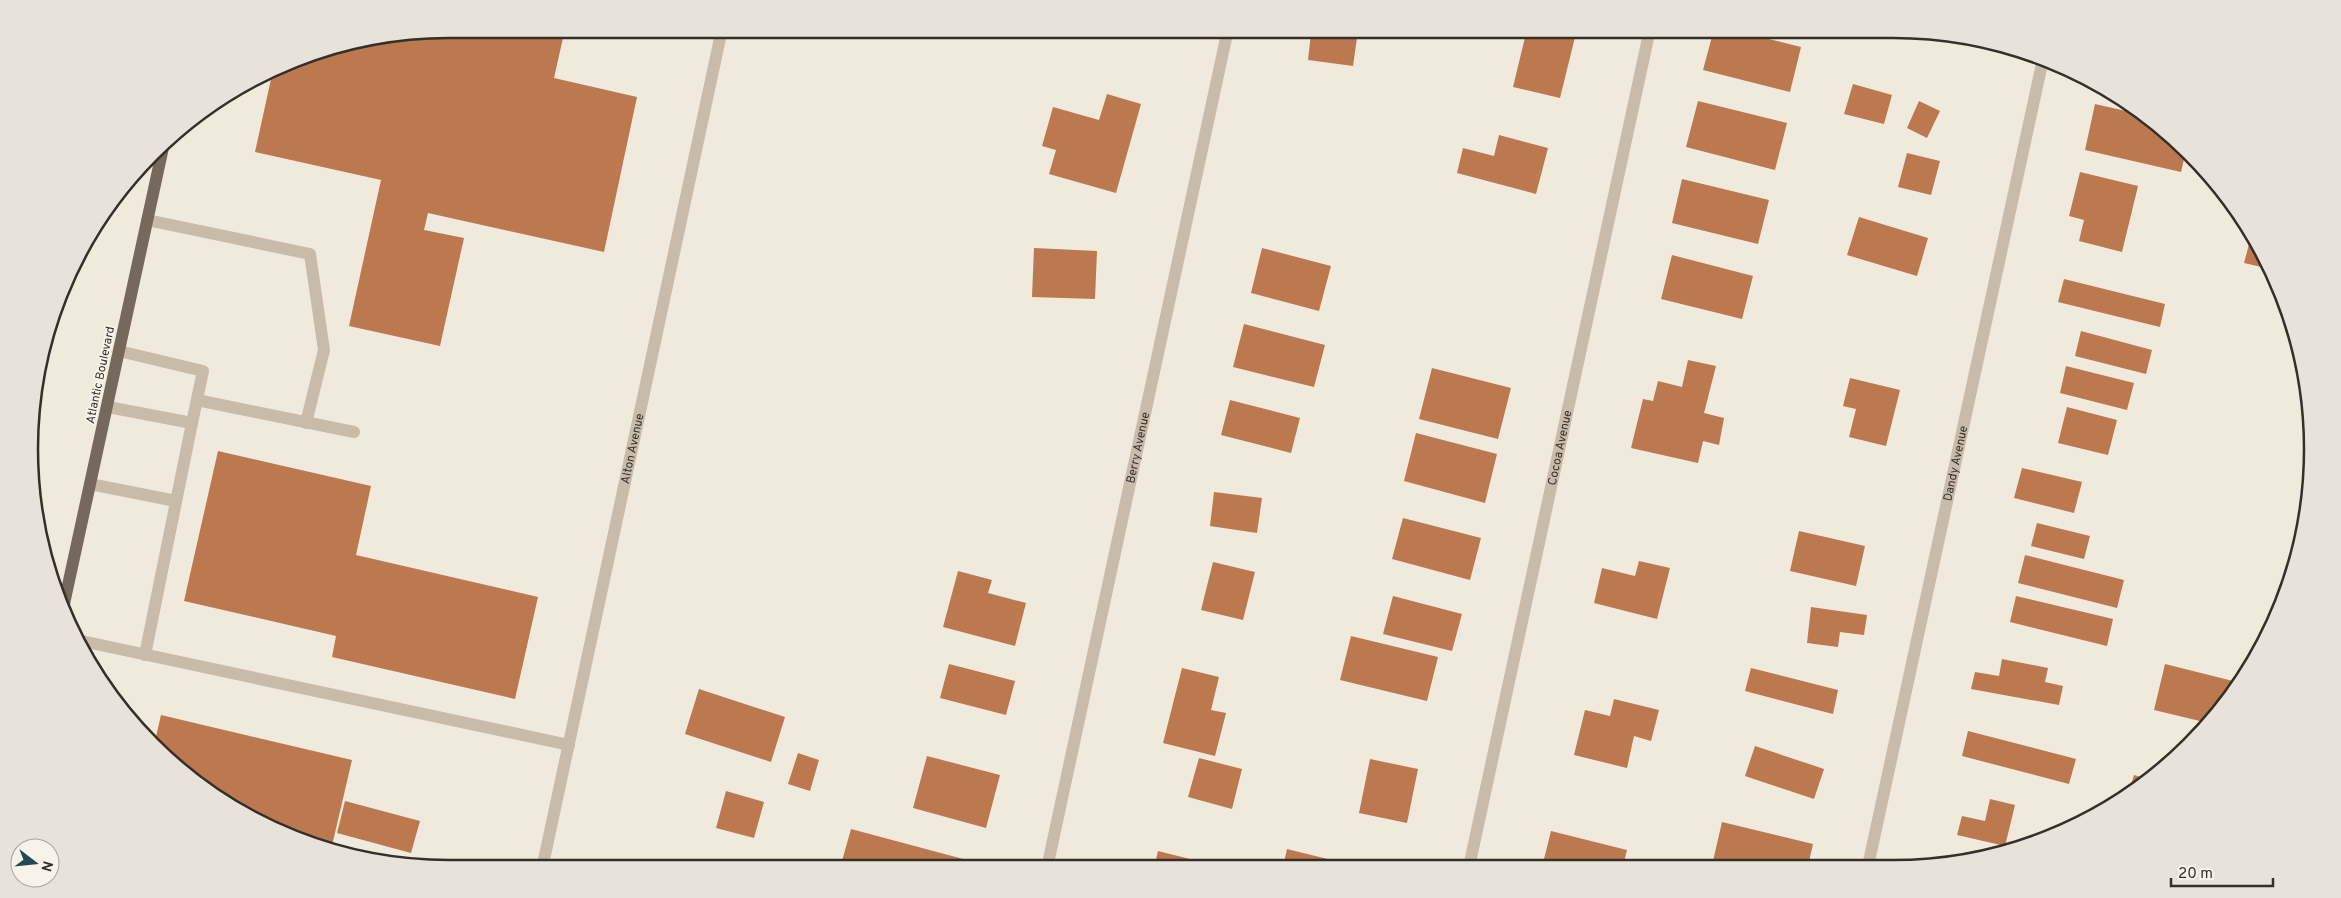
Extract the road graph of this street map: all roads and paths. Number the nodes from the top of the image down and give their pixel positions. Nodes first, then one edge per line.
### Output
1 (720, 38) edge
2 (1226, 38) edge
3 (1648, 38) edge
4 (2041, 66) edge
5 (161, 155) edge
6 (147, 220) junction
7 (119, 351) junction
8 (197, 400) junction
9 (108, 407) junction
10 (192, 423) junction
11 (306, 423) junction
12 (354, 432) dead end
13 (90, 484) junction
14 (176, 501) junction
15 (65, 597) edge
16 (86, 642) edge
17 (145, 655) junction
18 (569, 745) junction
19 (544, 860) edge
20 (1050, 860) edge
21 (1471, 860) edge
22 (1869, 860) edge

1 - 18 street, Alton Avenue
2 - 20 street, Berry Avenue
3 - 21 street, Cocoa Avenue
4 - 22 street, Dandy Avenue
5 - 6 main road, Atlantic Boulevard
6 - 7 main road, Atlantic Boulevard
6 - 11 street
7 - 8 street
7 - 9 main road, Atlantic Boulevard
8 - 10 street
8 - 11 street
9 - 10 street
9 - 13 main road, Atlantic Boulevard
10 - 14 street
11 - 12 street
13 - 14 street
13 - 15 main road, Atlantic Boulevard
14 - 17 street
16 - 17 street
17 - 18 street
18 - 19 street, Alton Avenue

